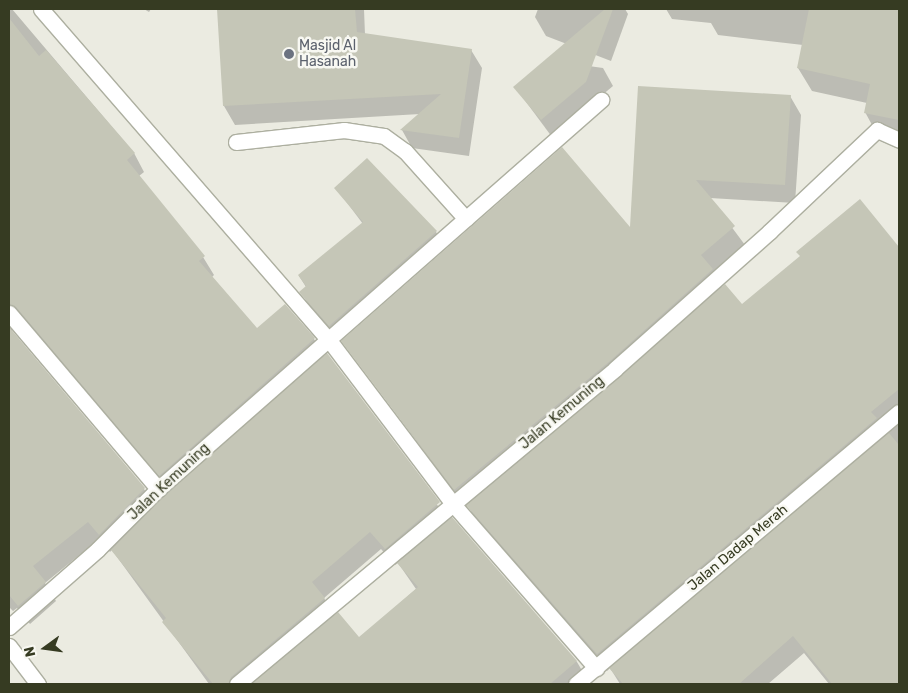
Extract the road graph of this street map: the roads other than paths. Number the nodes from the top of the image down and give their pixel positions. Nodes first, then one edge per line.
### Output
1 (41, 9) edge
2 (600, 100) dead end
3 (899, 140) edge
4 (236, 142) dead end
5 (466, 219) junction
6 (9, 313) edge
7 (329, 340) junction
8 (899, 412) edge
9 (158, 489) junction
10 (453, 504) junction
11 (9, 627) edge
12 (9, 646) edge
13 (596, 668) junction
14 (38, 684) edge
15 (237, 684) edge
16 (576, 684) edge

1 - 7 street
2 - 5 street, Jalan Kemuning
3 - 10 street, Jalan Kemuning
4 - 5 street
5 - 7 street, Jalan Kemuning
6 - 9 street
7 - 9 street, Jalan Kemuning
7 - 10 street
8 - 13 street, Jalan Dadap Merah
9 - 11 street, Jalan Kemuning
10 - 13 street
10 - 15 street, Jalan Kemuning
12 - 14 street
13 - 16 street, Jalan Dadap Merah

